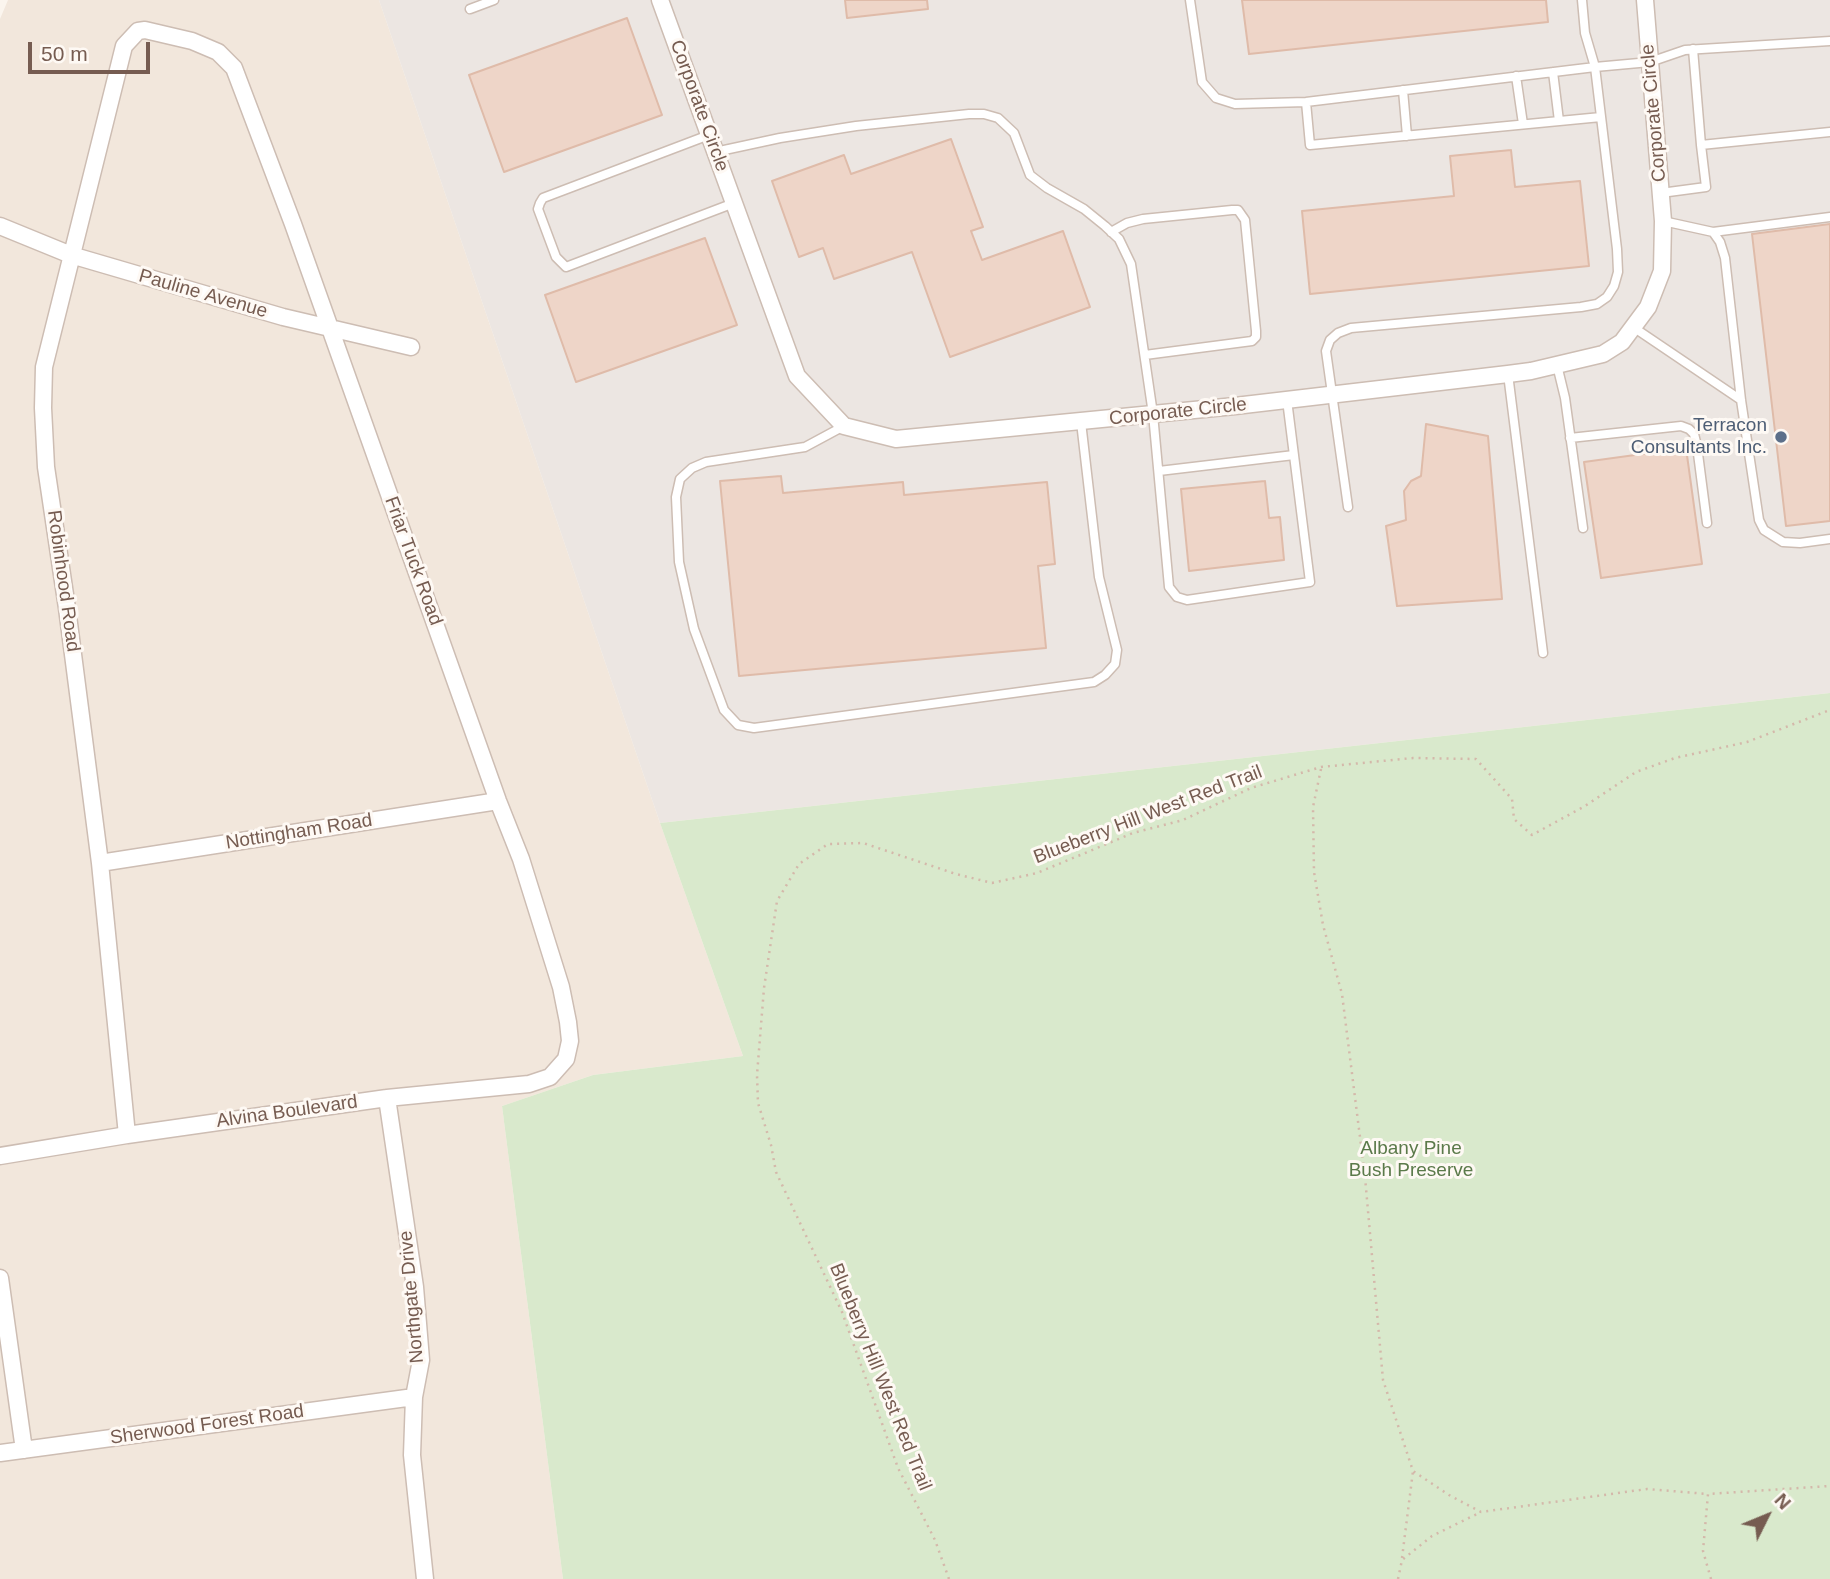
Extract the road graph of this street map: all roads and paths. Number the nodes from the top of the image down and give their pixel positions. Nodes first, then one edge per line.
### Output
1 (494, 0) edge
2 (660, 0) edge
3 (1190, 0) edge
4 (1582, 0) edge
5 (1644, 0) edge
6 (470, 9) dead end
7 (1830, 41) edge
8 (1693, 49) junction
9 (1650, 62) junction
10 (1595, 67) junction
11 (234, 68) joint
12 (1553, 72) junction
13 (1516, 76) junction
14 (1403, 90) junction
15 (1306, 102) junction
16 (1601, 117) junction
17 (1559, 121) junction
18 (1523, 124) junction
19 (1830, 132) edge
20 (709, 135) junction
21 (1407, 136) junction
22 (1701, 145) junction
23 (715, 152) junction
24 (1661, 193) junction
25 (734, 203) junction
26 (1830, 216) edge
27 (1663, 221) junction
28 (0, 226) edge
29 (1111, 232) junction
30 (1713, 232) junction
31 (71, 255) junction
32 (329, 327) junction
33 (1633, 327) junction
34 (411, 347) dead end
35 (1144, 355) junction
36 (1557, 365) junction
37 (1508, 374) junction
38 (1332, 395) junction
39 (1287, 400) junction
40 (1741, 400) junction
41 (1153, 414) junction
42 (1082, 422) junction
43 (844, 426) junction
44 (1570, 438) junction
45 (1294, 455) junction
46 (1159, 471) junction
47 (1348, 507) dead end
48 (1707, 523) dead end
49 (1583, 528) dead end
50 (1830, 539) edge
51 (1544, 653) dead end
52 (1830, 710) edge
53 (1321, 767) junction
54 (498, 801) junction
55 (100, 863) junction
56 (566, 1059) joint
57 (387, 1098) junction
58 (127, 1135) junction
59 (0, 1156) edge
60 (0, 1278) edge
61 (414, 1397) junction
62 (24, 1450) junction
63 (0, 1453) edge
64 (1413, 1471) junction
65 (1830, 1486) edge
66 (1708, 1494) junction
67 (1481, 1512) junction
68 (1402, 1560) junction
69 (425, 1579) edge
70 (948, 1579) edge
71 (1398, 1579) edge
72 (1712, 1579) edge

1 - 6 lane
2 - 20 street, Corporate Circle
3 - 15 lane
4 - 10 lane
5 - 9 street, Corporate Circle
7 - 8 lane
8 - 9 lane
8 - 22 lane
9 - 10 lane
9 - 24 street, Corporate Circle
10 - 12 lane
10 - 16 lane
11 - 31 street, Robinhood Road
11 - 32 street, Friar Tuck Road
12 - 13 lane
12 - 17 lane
13 - 14 lane
13 - 18 lane
14 - 15 lane
14 - 21 lane
15 - 21 lane
16 - 17 lane
16 - 38 lane
17 - 18 lane
18 - 21 lane
19 - 22 lane
20 - 23 street, Corporate Circle
20 - 25 lane
22 - 24 lane
23 - 25 street, Corporate Circle
23 - 29 lane
24 - 27 street, Corporate Circle
25 - 43 street, Corporate Circle
26 - 30 lane
27 - 30 lane
27 - 33 street, Corporate Circle
28 - 31 street, Pauline Avenue
29 - 35 lane
29 - 35 lane
30 - 40 lane
31 - 32 street, Pauline Avenue
31 - 55 street, Robinhood Road
32 - 34 street, Pauline Avenue
32 - 54 street, Friar Tuck Road
33 - 36 street, Corporate Circle
33 - 40 lane
35 - 41 lane
36 - 37 street, Corporate Circle
36 - 44 lane
37 - 38 street, Corporate Circle
37 - 51 lane
38 - 39 street, Corporate Circle
38 - 47 lane
39 - 41 street, Corporate Circle
39 - 45 lane
40 - 50 lane
41 - 42 street, Corporate Circle
41 - 46 lane
42 - 43 street, Corporate Circle
42 - 43 lane
44 - 48 lane
44 - 49 lane
45 - 46 lane
45 - 46 lane
52 - 53 path, Blueberry Hill West Red Trail
53 - 64 path
53 - 70 path, Blueberry Hill West Red Trail
54 - 55 street, Nottingham Road
54 - 56 street, Friar Tuck Road
55 - 58 street, Robinhood Road
56 - 57 street, Alvina Boulevard
57 - 58 street, Alvina Boulevard
57 - 61 street, Northgate Drive
58 - 59 street, Alvina Boulevard
60 - 62 street
61 - 62 street, Sherwood Forest Road
61 - 69 street, Northgate Drive
62 - 63 street, Sherwood Forest Road
64 - 67 path
64 - 68 path
65 - 66 path
66 - 67 path
66 - 72 path
67 - 68 path
68 - 71 path

